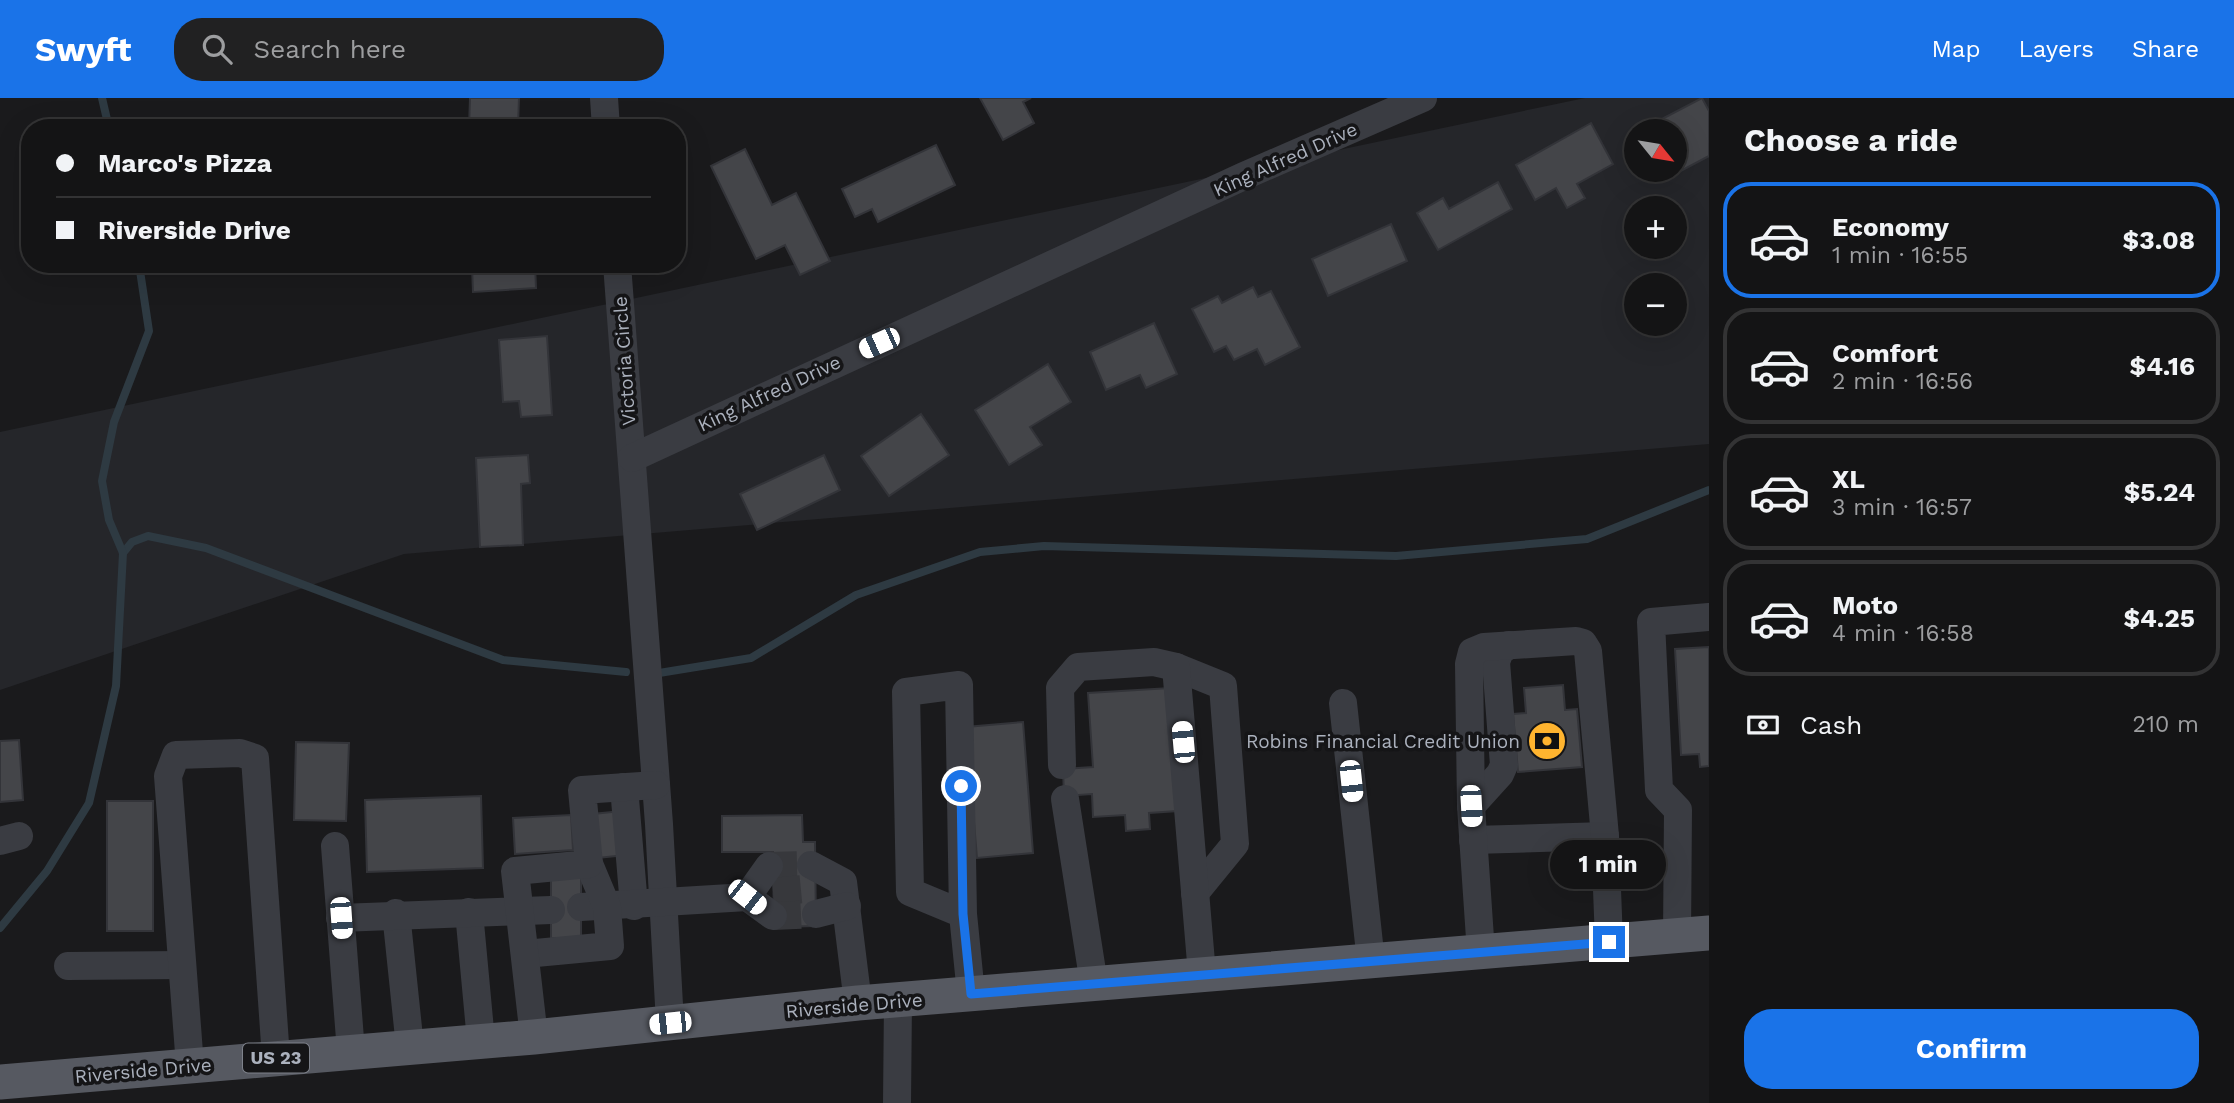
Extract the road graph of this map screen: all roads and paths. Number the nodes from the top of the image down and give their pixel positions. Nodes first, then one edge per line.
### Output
1 (604, 98) edge
2 (1423, 98) edge
3 (605, 119) edge
4 (618, 273) edge
5 (632, 457) junction
6 (1709, 617) edge
7 (1176, 667) junction
8 (1343, 703) dead end
9 (1062, 765) dead end
10 (656, 785) junction
11 (624, 787) junction
12 (1065, 799) dead end
13 (1605, 836) junction
14 (1473, 840) junction
15 (335, 846) dead end
16 (589, 863) junction
17 (1195, 892) junction
18 (765, 893) tunnel mouth
19 (845, 894) junction
20 (664, 904) junction
21 (608, 907) junction
22 (520, 910) junction
23 (551, 910) dead end
24 (469, 912) junction
25 (396, 913) junction
26 (963, 914) junction
27 (341, 918) junction
28 (1693, 935) edge
29 (1609, 942) junction
30 (1481, 953) junction
31 (525, 954) junction
32 (1371, 962) junction
33 (182, 965) junction
34 (68, 966) dead end
35 (1202, 974) junction
36 (1094, 984) junction
37 (971, 994) junction
38 (898, 1000) junction
39 (858, 1003) junction
40 (670, 1023) junction
41 (534, 1037) junction
42 (481, 1041) junction
43 (411, 1047) junction
44 (351, 1052) junction
45 (276, 1058) junction
46 (190, 1066) junction
47 (0, 1082) edge
48 (897, 1101) edge

1 - 3 street
2 - 5 street, King Alfred Drive
4 - 5 street, Victoria Circle
5 - 10 street
6 - 28 street
7 - 9 street
7 - 17 street
7 - 17 street
8 - 32 street
10 - 11 street
10 - 20 street
11 - 16 street
11 - 21 street
12 - 36 street
13 - 14 street
13 - 14 street
13 - 29 street
14 - 30 street
15 - 27 street
16 - 21 street
16 - 22 street
17 - 35 street
18 - 20 street
19 - 19 street
19 - 39 street
20 - 21 street
20 - 40 street
21 - 31 street
22 - 23 street
22 - 24 street
22 - 31 street
24 - 25 street
24 - 42 street
25 - 27 street
25 - 43 street
26 - 26 street
26 - 37 street
27 - 44 street
28 - 29 main road, Riverside Drive / US 23
29 - 30 main road, Riverside Drive / US 23
30 - 32 main road, Riverside Drive / US 23
31 - 41 street
32 - 35 main road, Riverside Drive / US 23
33 - 34 street
33 - 45 street
33 - 46 street
35 - 36 main road, Riverside Drive / US 23
36 - 37 main road, Riverside Drive / US 23
37 - 38 main road, Riverside Drive / US 23
38 - 39 main road, Riverside Drive / US 23
38 - 48 street
39 - 40 main road, Riverside Drive / US 23
40 - 41 main road, Riverside Drive / US 23
41 - 42 main road, Riverside Drive / US 23
42 - 43 main road, Riverside Drive / US 23
43 - 44 main road, Riverside Drive / US 23
44 - 45 main road, Riverside Drive / US 23
45 - 46 main road, Riverside Drive / US 23
46 - 47 main road, Riverside Drive / US 23

